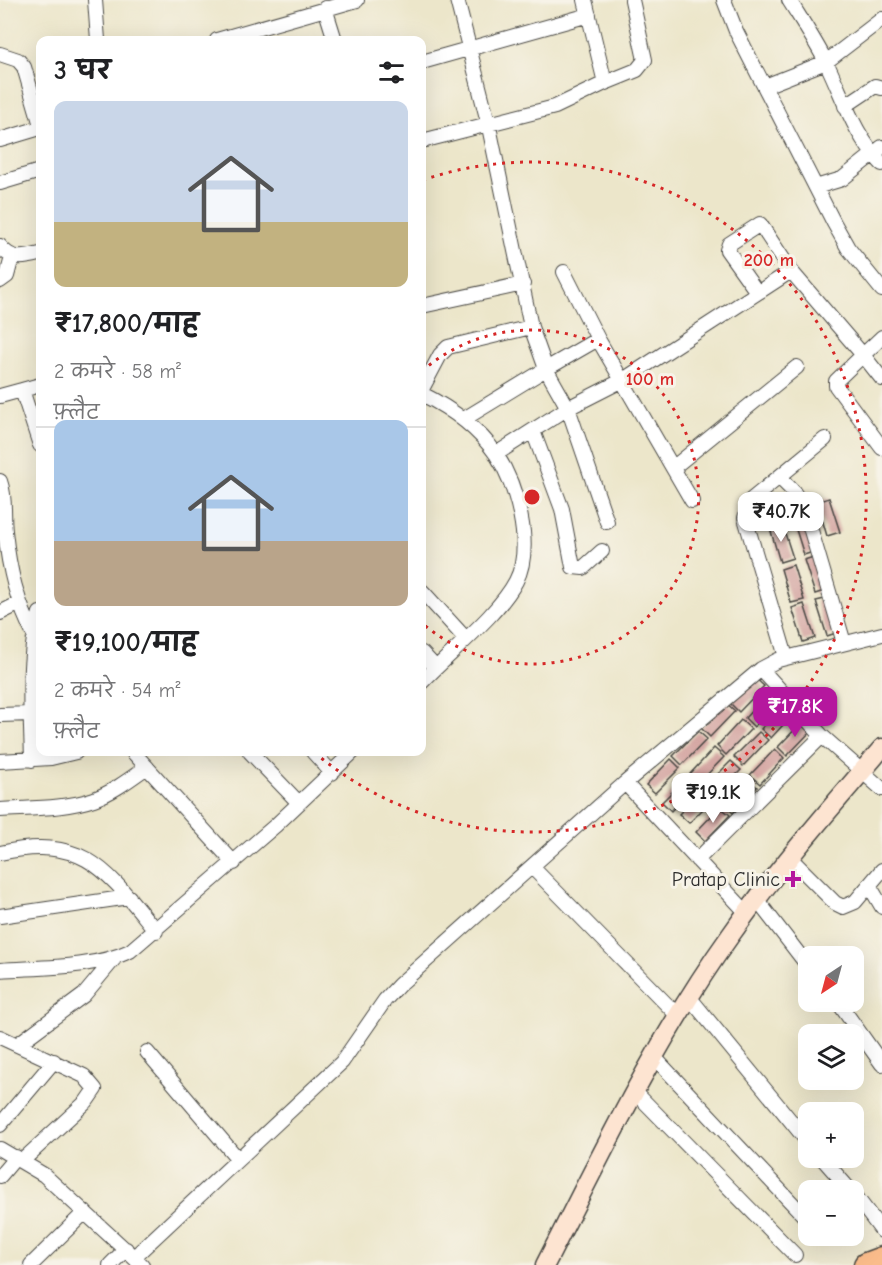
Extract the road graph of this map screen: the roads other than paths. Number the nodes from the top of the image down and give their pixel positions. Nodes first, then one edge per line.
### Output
1 (95, 0) edge
2 (357, 0) edge
3 (457, 0) edge
4 (585, 0) edge
5 (632, 0) edge
6 (724, 0) edge
7 (789, 0) edge
8 (325, 8) junction
9 (589, 15) junction
10 (882, 20) edge
11 (98, 36) edge
12 (230, 36) edge
13 (334, 36) edge
14 (468, 49) junction
15 (0, 54) edge
16 (426, 61) edge
17 (826, 62) junction
18 (605, 84) junction
19 (765, 86) junction
20 (882, 88) edge
21 (36, 91) edge
22 (845, 105) junction
23 (488, 122) junction
24 (36, 129) edge
25 (0, 140) edge
26 (426, 140) edge
27 (879, 155) edge
28 (36, 172) edge
29 (0, 183) edge
30 (816, 187) junction
31 (0, 246) edge
32 (36, 255) edge
33 (12, 257) junction
34 (791, 271) junction
35 (564, 272) dead end
36 (0, 281) edge
37 (522, 284) junction
38 (882, 290) edge
39 (757, 292) junction
40 (426, 305) edge
41 (531, 327) junction
42 (882, 337) edge
43 (598, 339) junction
44 (863, 356) junction
45 (797, 367) dead end
46 (546, 369) junction
47 (882, 379) edge
48 (622, 380) junction
49 (426, 382) edge
50 (36, 387) edge
51 (22, 390) junction
52 (0, 396) edge
53 (426, 396) edge
54 (568, 408) junction
55 (464, 419) junction
56 (533, 431) junction
57 (36, 433) edge
58 (825, 439) dead end
59 (882, 447) edge
60 (496, 454) junction
61 (674, 467) junction
62 (779, 477) junction
63 (0, 481) edge
64 (692, 501) dead end
65 (607, 522) dead end
66 (602, 551) dead end
67 (426, 595) edge
68 (18, 604) junction
69 (0, 613) edge
70 (36, 632) edge
71 (882, 634) edge
72 (35, 637) junction
73 (465, 638) junction
74 (844, 643) junction
75 (426, 657) edge
76 (786, 657) junction
77 (436, 668) junction
78 (761, 669) junction
79 (426, 678) edge
80 (31, 714) junction
81 (0, 715) edge
82 (822, 736) junction
83 (882, 748) edge
84 (54, 756) edge
85 (137, 756) edge
86 (254, 756) edge
87 (317, 756) edge
88 (349, 756) edge
89 (32, 760) junction
90 (0, 761) edge
91 (147, 767) junction
92 (862, 771) junction
93 (332, 773) junction
94 (625, 783) junction
95 (882, 789) edge
96 (299, 803) junction
97 (0, 810) edge
98 (0, 853) edge
99 (790, 858) junction
100 (696, 860) junction
101 (234, 863) junction
102 (532, 867) junction
103 (882, 870) edge
104 (869, 885) junction
105 (129, 897) junction
106 (752, 906) junction
107 (882, 907) edge
108 (0, 916) edge
109 (156, 931) junction
110 (798, 955) edge
111 (114, 959) junction
112 (0, 970) edge
113 (690, 998) junction
114 (845, 1012) edge
115 (678, 1016) junction
116 (0, 1037) edge
117 (18, 1044) junction
118 (147, 1052) dead end
119 (655, 1058) junction
120 (54, 1061) junction
121 (882, 1064) edge
122 (636, 1093) junction
123 (0, 1125) edge
124 (798, 1130) edge
125 (0, 1149) edge
126 (19, 1159) junction
127 (238, 1160) junction
128 (831, 1168) edge
129 (0, 1176) edge
130 (841, 1180) edge
131 (864, 1208) edge
132 (798, 1209) edge
133 (85, 1212) junction
134 (882, 1231) edge
135 (795, 1255) dead end
136 (134, 1257) edge
137 (882, 1259) edge
138 (31, 1265) edge
139 (110, 1265) edge
140 (545, 1265) edge
141 (866, 1265) edge

1 - 11 street
2 - 8 street
3 - 14 street
4 - 9 street
5 - 18 street
6 - 19 street
7 - 17 street
8 - 12 street
8 - 13 street
9 - 14 street
9 - 18 street
10 - 17 street
14 - 16 street
14 - 23 street
15 - 21 street
17 - 19 street
17 - 22 street
18 - 23 street
19 - 30 street
20 - 22 street
22 - 27 street
23 - 26 street
23 - 37 street
24 - 25 street
27 - 30 street
28 - 29 street
30 - 38 street
31 - 33 street
32 - 33 street
33 - 36 street
34 - 39 street
34 - 39 street
34 - 44 street
35 - 43 street
37 - 40 street
37 - 41 street
39 - 48 street
41 - 46 street
41 - 49 street
42 - 44 street
43 - 46 street
43 - 48 street
44 - 47 street
44 - 59 street
45 - 61 street
46 - 54 street
46 - 55 street
48 - 54 street
48 - 61 street
50 - 51 street
51 - 52 street
51 - 57 street
53 - 55 street
54 - 56 street
54 - 65 street
55 - 60 street
56 - 60 street
56 - 66 street
58 - 62 street
60 - 73 street
61 - 64 street
62 - 74 street
62 - 76 street
63 - 68 street
67 - 73 street
68 - 69 street
68 - 72 street
70 - 72 street
71 - 74 street
72 - 80 street
73 - 77 street
74 - 76 street
75 - 77 street
76 - 78 street
77 - 79 street
78 - 82 street
78 - 94 street
80 - 81 street
80 - 89 street
82 - 92 street
82 - 100 street
83 - 92 street
84 - 89 street
85 - 91 street
86 - 96 street
87 - 93 street
88 - 93 street
89 - 90 street
91 - 97 street
91 - 101 street
92 - 95 street
92 - 99 street
93 - 96 street
94 - 100 street
94 - 102 street
96 - 101 street
98 - 105 street
99 - 104 street
99 - 106 street
100 - 106 street
101 - 109 street
102 - 115 street
102 - 127 street
103 - 104 street
104 - 107 street
105 - 108 street
105 - 109 street
106 - 110 street
106 - 113 street
109 - 111 street
111 - 112 street
111 - 117 street
113 - 115 street
113 - 124 street
114 - 121 street
115 - 119 street
116 - 117 street
117 - 120 street
118 - 127 street
119 - 122 street
119 - 132 street
120 - 123 street
120 - 126 street
122 - 135 street
122 - 140 street
125 - 126 street
126 - 129 street
126 - 133 street
127 - 136 street
128 - 130 street
131 - 134 street
133 - 136 street
133 - 138 street
136 - 139 street
137 - 141 highway

